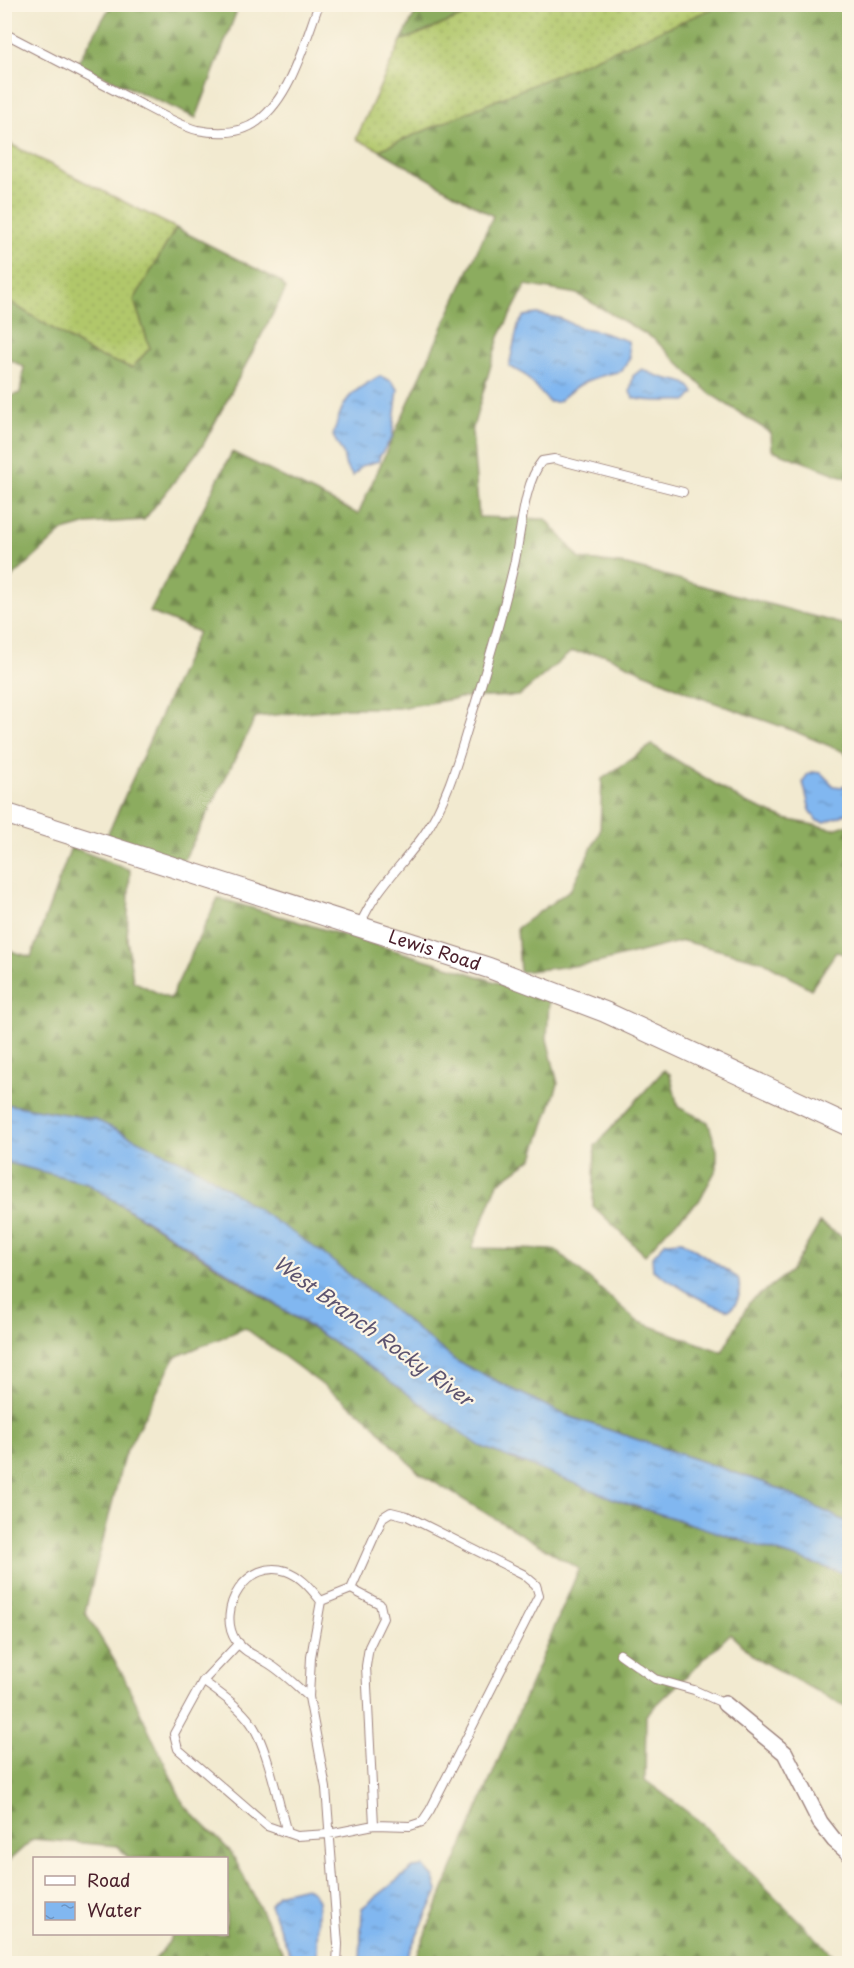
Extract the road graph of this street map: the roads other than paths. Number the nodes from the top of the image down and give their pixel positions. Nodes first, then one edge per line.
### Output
1 (319, 4) edge
2 (4, 33) edge
3 (683, 492) dead end
4 (4, 813) edge
5 (360, 927) junction
6 (849, 1126) edge
7 (351, 1589) junction
8 (321, 1600) junction
9 (238, 1643) junction
10 (620, 1653) dead end
11 (203, 1680) junction
12 (309, 1696) junction
13 (725, 1704) joint
14 (374, 1825) junction
15 (287, 1833) junction
16 (329, 1834) junction
17 (849, 1854) edge
18 (337, 1964) edge

1 - 2 lane
3 - 5 lane
4 - 5 street, Lewis Road
5 - 6 street, Lewis Road
7 - 8 lane
7 - 14 lane
7 - 14 lane
8 - 9 lane
8 - 12 lane
9 - 11 lane
9 - 12 lane
10 - 13 lane
11 - 15 lane
11 - 15 lane
12 - 16 lane
13 - 17 street
14 - 16 lane
15 - 16 lane
16 - 18 lane

